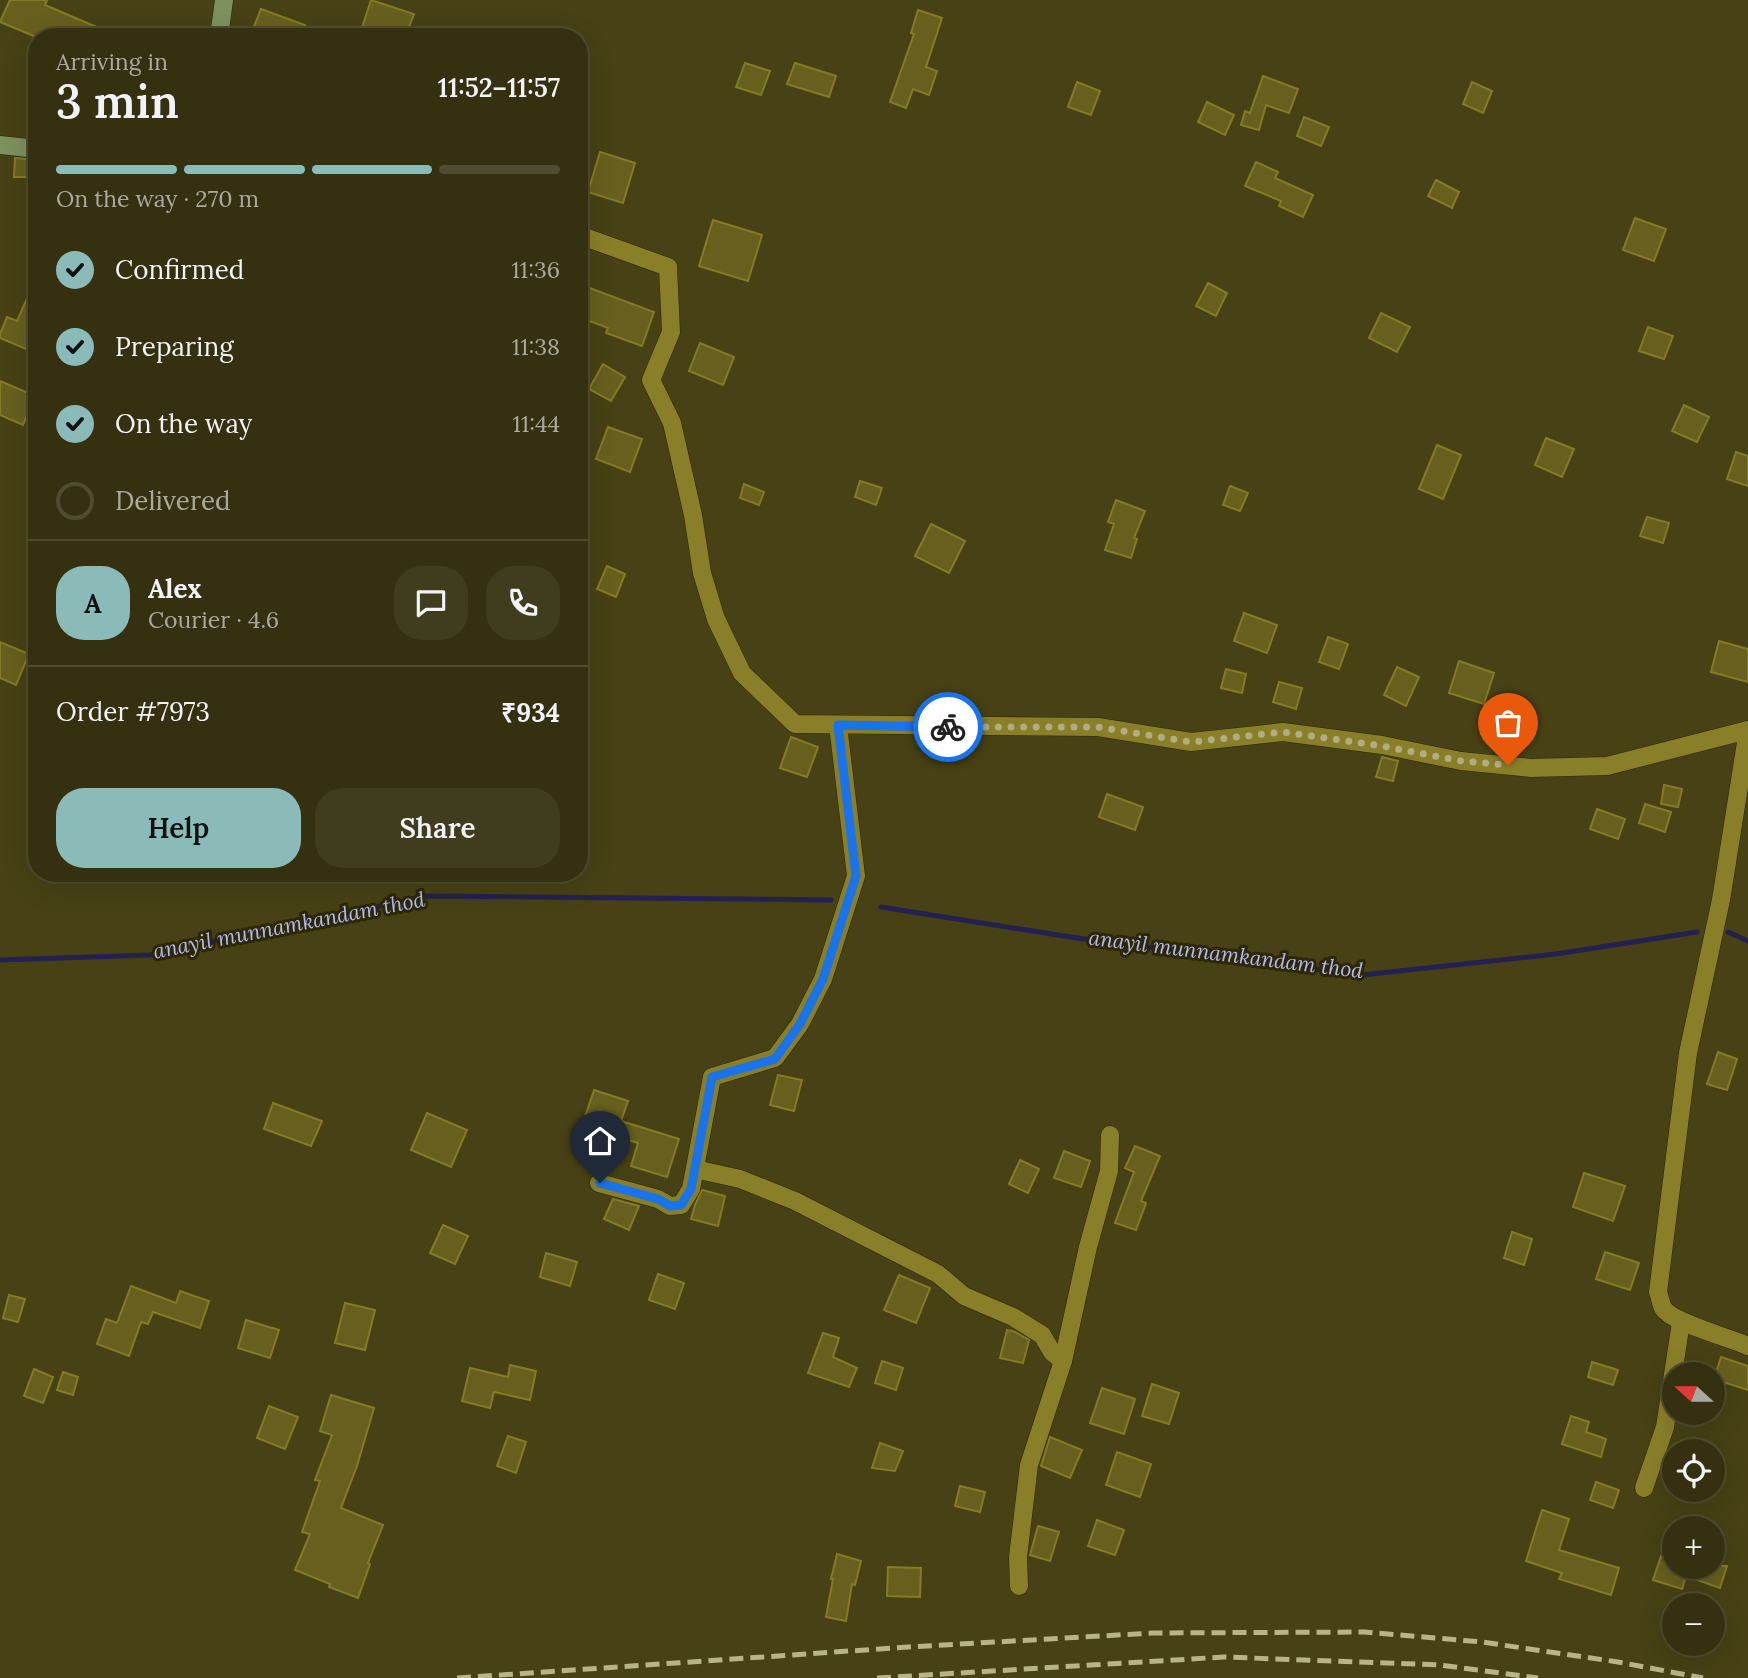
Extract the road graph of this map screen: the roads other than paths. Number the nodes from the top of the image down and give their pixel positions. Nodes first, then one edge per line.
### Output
1 (225, 0) edge
2 (220, 28) edge
3 (0, 145) edge
4 (28, 148) edge
5 (588, 238) edge
6 (838, 725) junction
7 (1748, 730) edge
8 (1110, 1135) dead end
9 (695, 1169) junction
10 (600, 1183) dead end
11 (1681, 1322) junction
12 (1748, 1346) edge
13 (1063, 1361) junction
14 (1644, 1488) dead end
15 (1019, 1586) dead end

1 - 2 main road
3 - 4 main road
5 - 6 street
6 - 7 street
6 - 9 street
7 - 11 street
8 - 13 street
9 - 10 street
9 - 13 street
11 - 12 street
11 - 14 street
13 - 15 street

